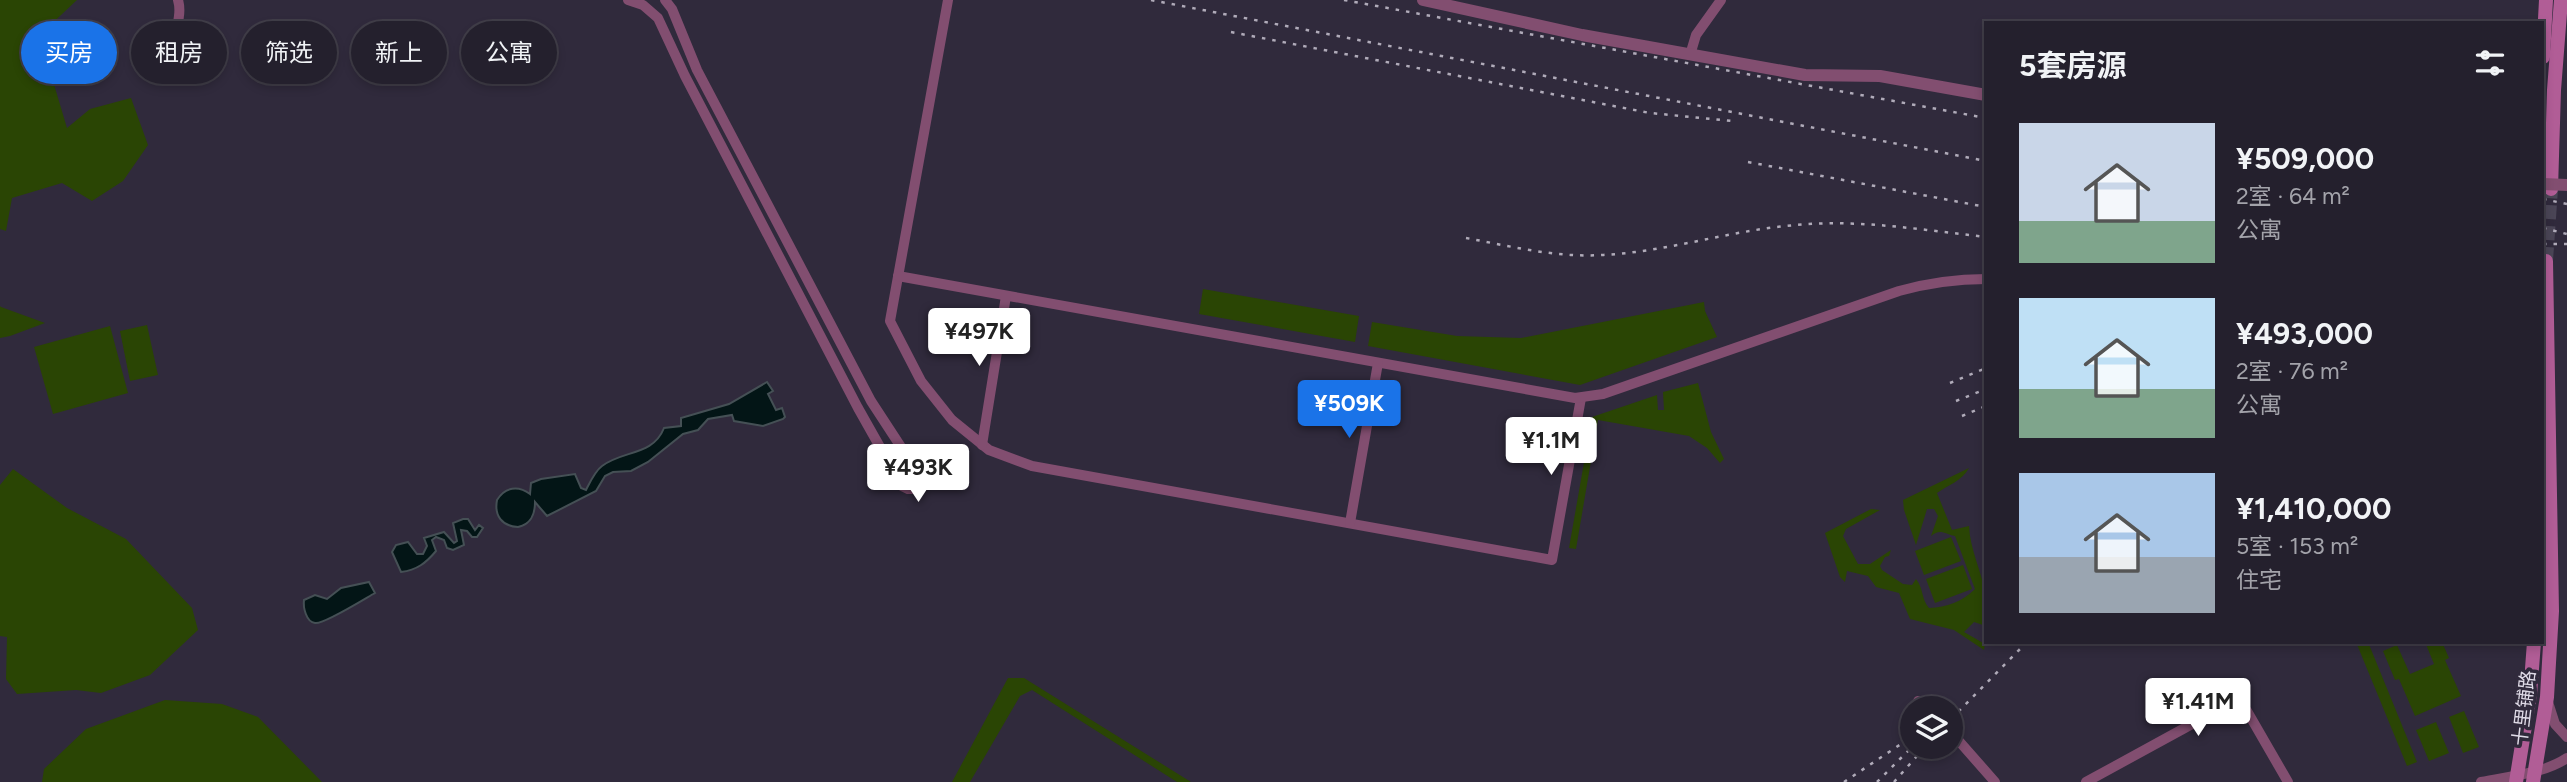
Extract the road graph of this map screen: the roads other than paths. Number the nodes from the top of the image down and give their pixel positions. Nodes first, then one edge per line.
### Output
1 (178, 0) edge
2 (628, 0) edge
3 (948, 0) edge
4 (1423, 0) edge
5 (1721, 0) edge
6 (2546, 0) edge
7 (2561, 0) edge
8 (666, 2) edge
9 (651, 12) junction
10 (178, 21) edge
11 (2544, 38) edge
12 (1690, 55) junction
13 (1984, 94) edge
14 (2567, 184) edge
15 (2547, 186) edge
16 (2546, 261) dead end
17 (898, 276) junction
18 (1984, 279) edge
19 (1006, 296) junction
20 (1378, 363) junction
21 (1581, 398) junction
22 (982, 445) junction
23 (1350, 523) junction
24 (2546, 545) edge
25 (2534, 644) edge
26 (2547, 697) junction
27 (2567, 737) edge
28 (1963, 746) edge
29 (2567, 758) edge
30 (2534, 777) edge
31 (2516, 778) edge
32 (1995, 782) edge
33 (2086, 782) edge
34 (2288, 782) edge
35 (2482, 782) edge

1 - 10 street
2 - 9 street
3 - 17 street
4 - 12 street
5 - 12 street
6 - 11 main road
7 - 15 main road
8 - 9 street
8 - 9 street
12 - 13 street
14 - 15 street, bridge
16 - 24 main road, 十里铺路
17 - 19 street
17 - 22 street
18 - 21 street
19 - 20 street
19 - 22 street
20 - 21 street
20 - 23 street
21 - 23 street
22 - 23 street
24 - 26 main road, 十里铺路
25 - 31 main road, 十里铺路
26 - 27 street
26 - 30 main road, 十里铺路
28 - 32 street
29 - 30 street
30 - 31 street
31 - 35 street
33 - 34 street

